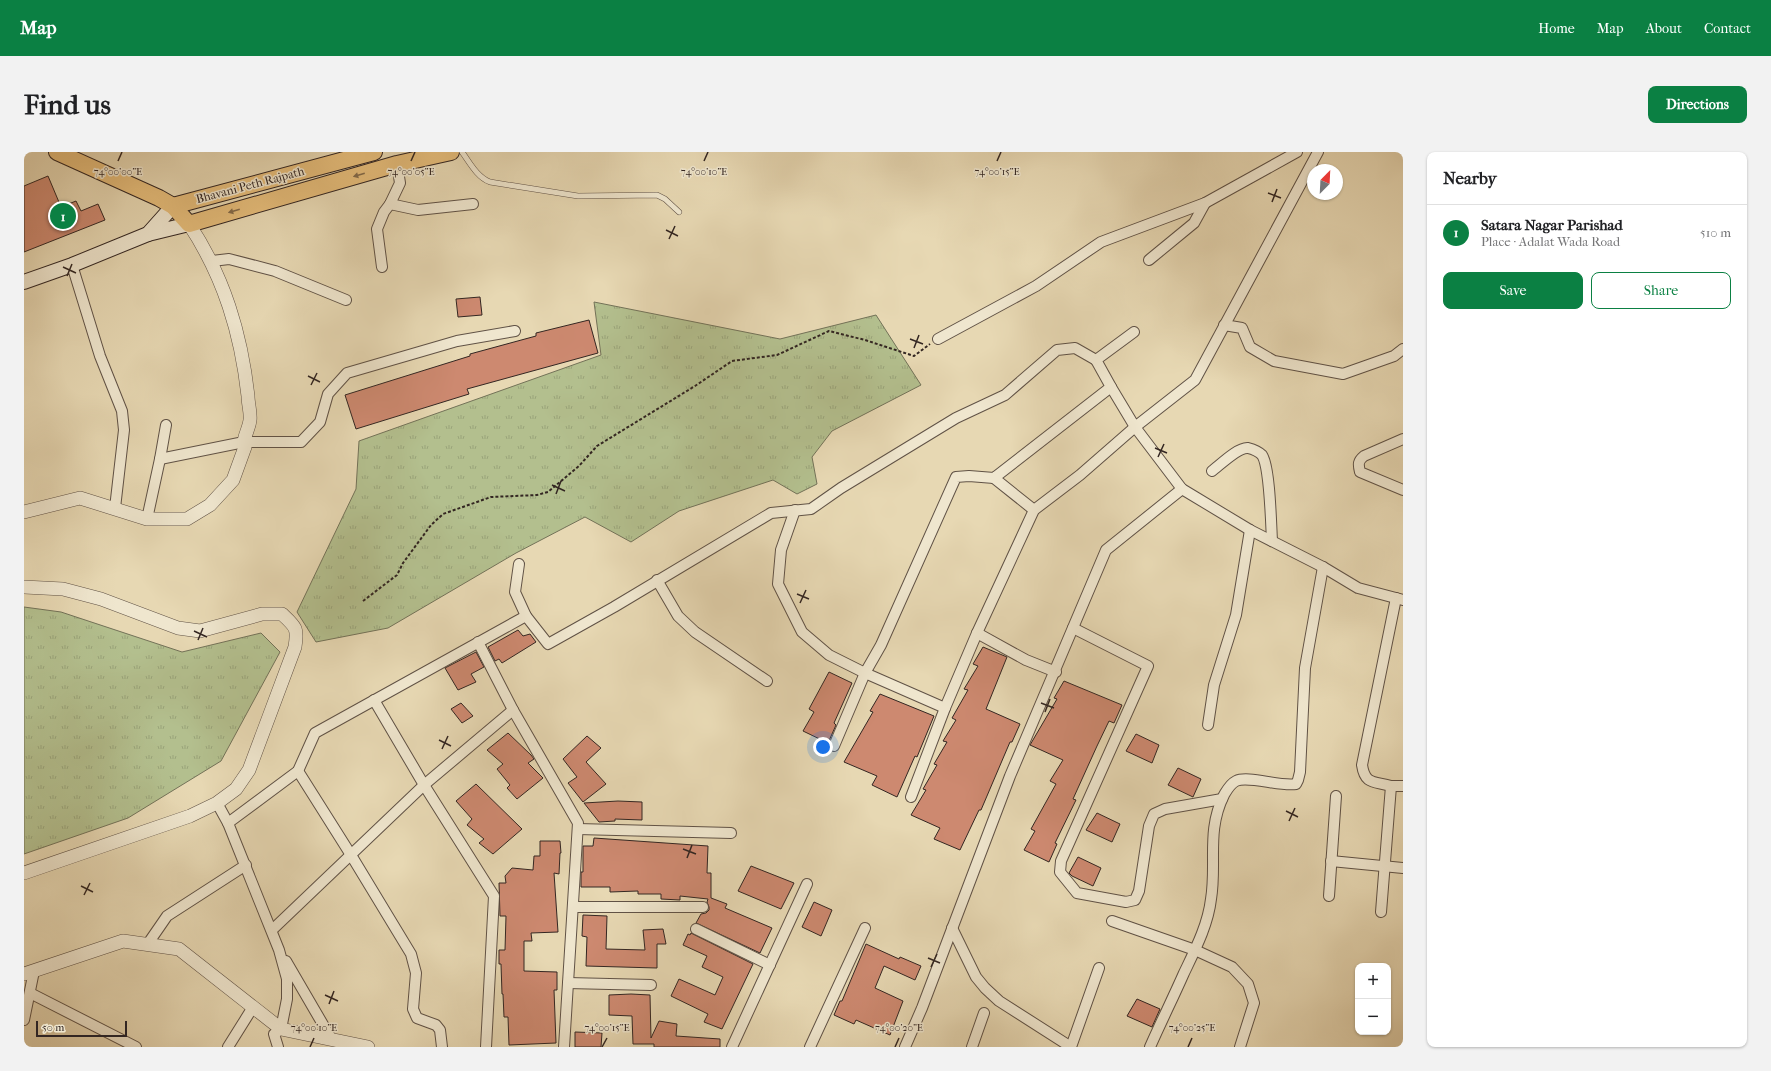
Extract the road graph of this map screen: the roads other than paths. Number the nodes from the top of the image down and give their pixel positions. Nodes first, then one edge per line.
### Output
1 (59, 152) edge
2 (374, 152) edge
3 (451, 152) edge
4 (462, 152) edge
5 (1297, 152) edge
6 (1318, 152) edge
7 (397, 164) junction
8 (1205, 203) junction
9 (390, 204) junction
10 (473, 204) dead end
11 (173, 206) junction
12 (680, 212) dead end
13 (189, 224) junction
14 (148, 234) junction
15 (1149, 260) dead end
16 (212, 261) junction
17 (72, 265) junction
18 (382, 267) dead end
19 (24, 282) edge
20 (346, 300) dead end
21 (1224, 325) junction
22 (515, 331) dead end
23 (1134, 332) dead end
24 (938, 339) road end
25 (1403, 349) edge
26 (1096, 360) junction
27 (1111, 387) junction
28 (166, 424) dead end
29 (1135, 427) junction
30 (1403, 439) edge
31 (244, 442) junction
32 (160, 459) junction
33 (1212, 471) dead end
34 (994, 478) junction
35 (1182, 489) junction
36 (1403, 490) edge
37 (115, 508) junction
38 (795, 510) junction
39 (1034, 510) junction
40 (24, 512) edge
41 (147, 519) junction
42 (1250, 530) junction
43 (1272, 541) junction
44 (519, 564) dead end
45 (1323, 567) junction
46 (657, 580) junction
47 (24, 587) edge
48 (1400, 599) edge
49 (526, 616) junction
50 (1073, 628) junction
51 (977, 633) junction
52 (478, 642) junction
53 (1056, 672) junction
54 (865, 674) junction
55 (766, 681) dead end
56 (374, 700) junction
57 (945, 708) junction
58 (513, 710) junction
59 (1208, 724) dead end
60 (834, 746) dead end
61 (298, 771) junction
62 (424, 785) junction
63 (1391, 786) junction
64 (1403, 786) edge
65 (1336, 796) dead end
66 (911, 798) dead end
67 (1222, 799) junction
68 (217, 803) junction
69 (228, 823) junction
70 (578, 830) junction
71 (731, 833) dead end
72 (351, 854) junction
73 (1331, 860) junction
74 (246, 864) junction
75 (1385, 866) junction
76 (1403, 868) edge
77 (24, 873) edge
78 (807, 884) dead end
79 (1329, 896) dead end
80 (573, 907) junction
81 (703, 907) dead end
82 (1381, 912) dead end
83 (1112, 921) dead end
84 (866, 928) dead end
85 (952, 928) junction
86 (696, 929) dead end
87 (272, 930) junction
88 (147, 945) junction
89 (280, 950) junction
90 (1195, 950) junction
91 (770, 965) junction
92 (1099, 968) dead end
93 (29, 972) edge
94 (568, 983) junction
95 (651, 985) dead end
96 (30, 993) junction
97 (253, 1007) junction
98 (984, 1013) dead end
99 (24, 1020) edge
100 (281, 1029) junction
101 (332, 1040) junction
102 (136, 1047) edge
103 (228, 1047) edge
104 (278, 1047) edge
105 (368, 1047) edge
106 (442, 1047) edge
107 (486, 1047) edge
108 (564, 1047) edge
109 (732, 1047) edge
110 (810, 1047) edge
111 (905, 1047) edge
112 (972, 1047) edge
113 (1071, 1047) edge
114 (1150, 1047) edge
115 (1240, 1047) edge

1 - 11 main road, Bhavani Peth Rajpath
2 - 11 main road, Bhavani Peth Rajpath
3 - 7 main road
4 - 12 lane
5 - 8 street
6 - 21 street
7 - 9 street
7 -> 13 main road
8 - 15 street
8 - 24 street
9 - 10 street
9 - 18 street
11 - 13 main road, Bhavani Peth Rajpath
11 - 14 main road
13 - 14 main road
13 - 16 street
14 - 17 main road
16 - 20 street
16 - 31 street
17 - 19 main road
17 - 37 street
21 - 25 street
21 - 29 street
22 - 31 street
23 - 26 street
26 - 27 street
26 - 38 street
27 - 29 street
27 - 34 street
28 - 32 street
29 - 35 street
29 - 39 street
30 - 36 street
31 - 32 street
31 - 41 street
32 - 41 street
33 - 43 street
34 - 39 street
34 - 54 street
35 - 42 street
35 - 50 street
37 - 40 street
37 - 41 street
38 - 46 street
38 - 54 street
39 - 51 street
42 - 43 street
42 - 59 street
43 - 45 street
44 - 49 street
45 - 48 street
45 - 67 street
46 - 49 street
46 - 55 street
47 - 68 street
48 - 63 street
49 - 52 street
50 - 53 street
50 - 67 street
51 - 53 street
51 - 57 street
52 - 56 street
52 - 58 street
53 - 85 street
54 - 57 street
54 - 60 street
56 - 61 street
56 - 62 street
57 - 66 street
58 - 62 street
58 - 70 street
61 - 69 street
61 - 72 street
62 - 72 street
62 - 107 street
63 - 64 street
63 - 75 street
65 - 73 street
67 - 90 street
68 - 69 street
68 - 77 street
69 - 74 street
70 - 71 street
70 - 80 street
72 - 87 street
72 - 106 street
73 - 75 street
73 - 79 street
74 - 87 street
74 - 88 street
75 - 76 street
75 - 82 street
78 - 91 street
80 - 81 street
80 - 94 street
83 - 90 street
84 - 110 street
85 - 111 street
85 - 113 street
86 - 91 street
87 - 89 street
88 - 93 street
88 - 97 street
89 - 100 street
89 - 101 street
90 - 114 street
90 - 115 street
91 - 109 street
92 - 113 street
93 - 96 street
94 - 95 street
94 - 108 street
96 - 99 street
96 - 102 street
97 - 100 street
97 - 103 street
98 - 112 street
100 - 101 street
100 - 104 street
101 - 105 street

